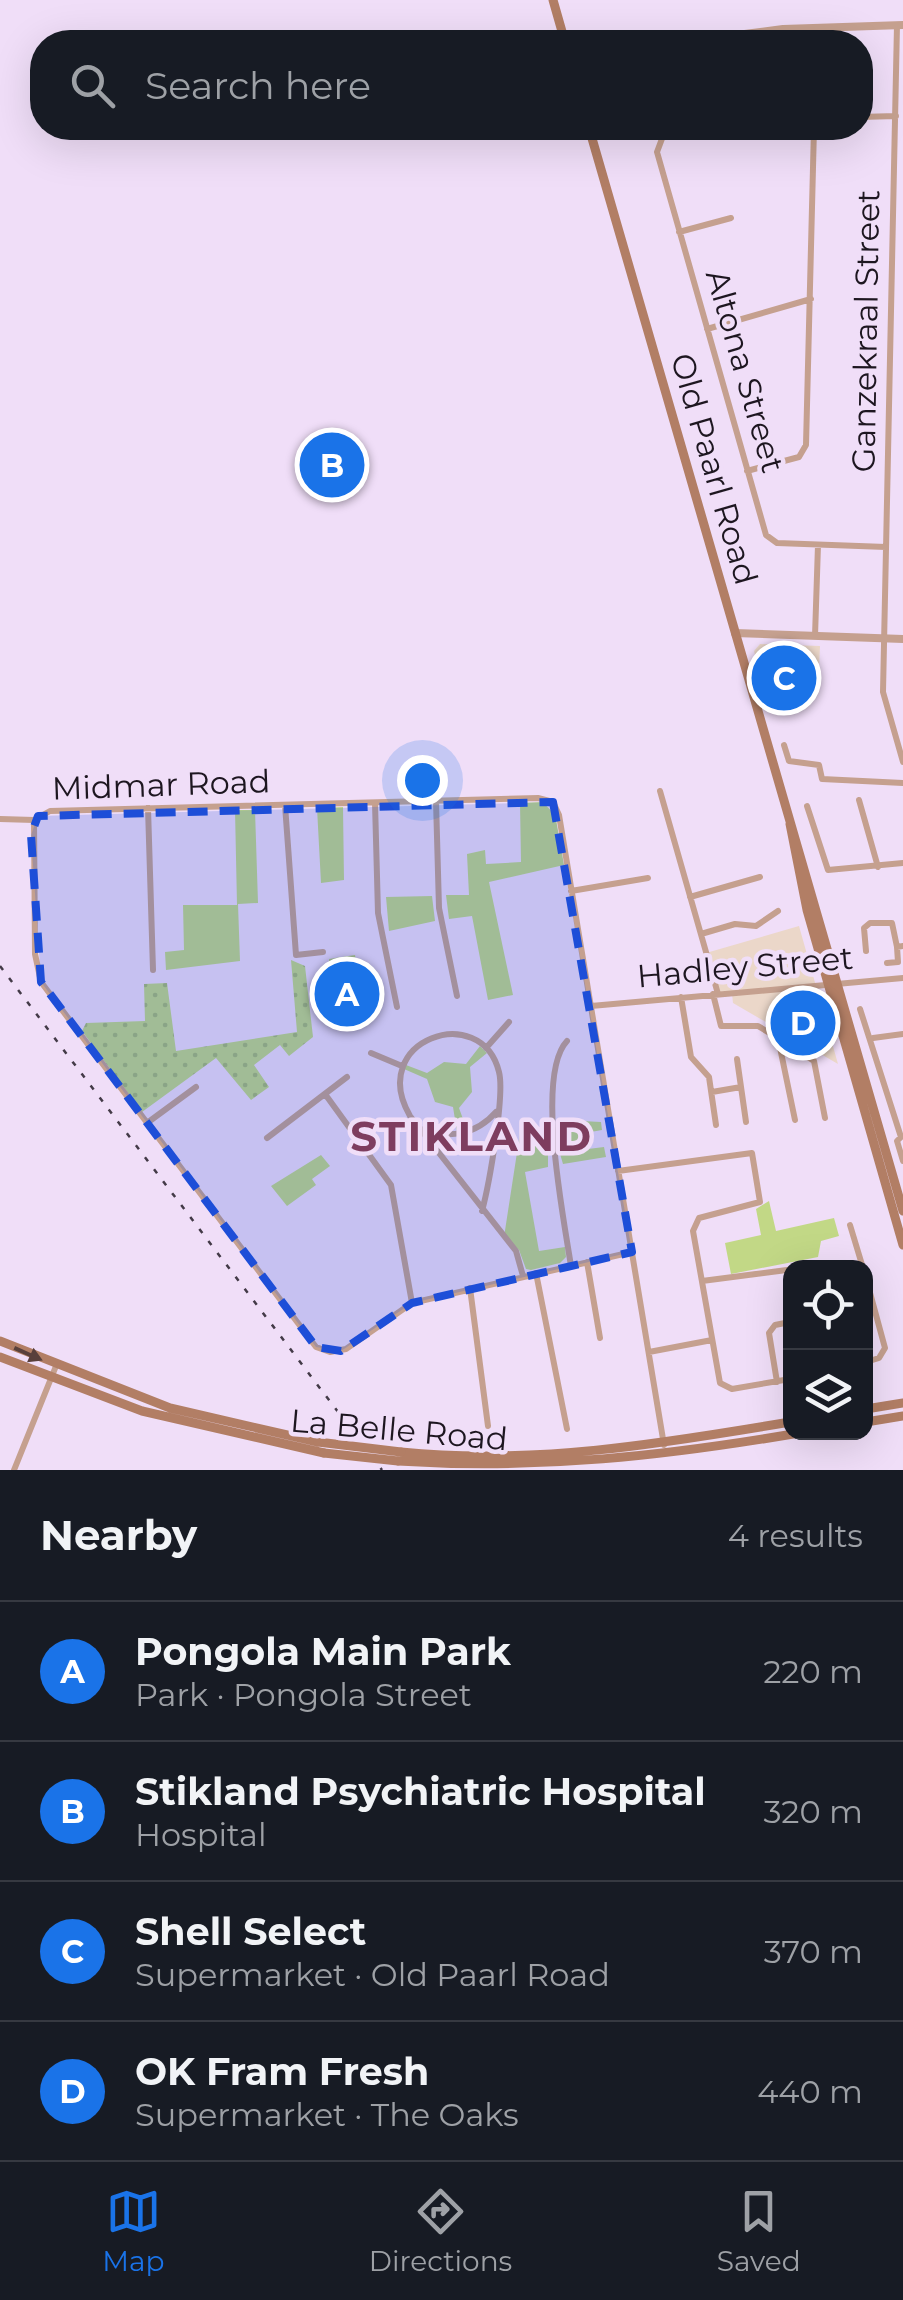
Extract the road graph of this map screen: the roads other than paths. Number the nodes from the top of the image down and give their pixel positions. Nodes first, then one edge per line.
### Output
1 (552, 0) edge
2 (900, 25) edge
3 (561, 30) edge
4 (775, 30) edge
5 (896, 116) junction
6 (873, 117) edge
7 (593, 140) edge
8 (661, 140) edge
9 (814, 140) edge
10 (730, 218) dead end
11 (679, 232) junction
12 (811, 299) junction
13 (891, 321) junction
14 (903, 321) edge
15 (707, 329) junction
16 (747, 471) junction
17 (818, 544) junction
18 (886, 547) junction
19 (735, 634) junction
20 (814, 636) junction
21 (884, 638) junction
22 (903, 639) edge
23 (784, 745) dead end
24 (903, 762) edge
25 (903, 782) edge
26 (660, 791) dead end
27 (859, 800) dead end
28 (436, 801) junction
29 (375, 803) junction
30 (284, 806) junction
31 (807, 806) dead end
32 (148, 808) junction
33 (0, 819) edge
34 (34, 820) junction
35 (903, 864) edge
36 (878, 867) junction
37 (760, 877) dead end
38 (648, 878) dead end
39 (572, 891) junction
40 (690, 898) junction
41 (778, 911) dead end
42 (700, 934) junction
43 (900, 946) edge
44 (866, 951) dead end
45 (324, 952) dead end
46 (887, 963) dead end
47 (153, 970) dead end
48 (903, 978) edge
49 (833, 984) junction
50 (715, 994) junction
51 (457, 996) dead end
52 (682, 997) junction
53 (591, 1006) junction
54 (397, 1007) dead end
55 (860, 1009) dead end
56 (508, 1022) dead end
57 (903, 1034) edge
58 (778, 1038) junction
59 (872, 1038) junction
60 (567, 1041) dead end
61 (486, 1048) junction
62 (371, 1053) dead end
63 (737, 1059) dead end
64 (402, 1066) junction
65 (347, 1078) dead end
66 (196, 1087) dead end
67 (741, 1088) junction
68 (712, 1092) junction
69 (325, 1094) junction
70 (497, 1112) junction
71 (825, 1118) dead end
72 (795, 1120) dead end
73 (746, 1122) dead end
74 (147, 1123) junction
75 (716, 1125) dead end
76 (420, 1129) junction
77 (902, 1136) edge
78 (267, 1138) dead end
79 (903, 1161) edge
80 (618, 1171) junction
81 (482, 1211) junction
82 (903, 1211) edge
83 (850, 1225) dead end
84 (903, 1245) edge
85 (632, 1252) junction
86 (860, 1260) edge
87 (587, 1262) junction
88 (572, 1266) junction
89 (783, 1270) edge
90 (536, 1274) junction
91 (523, 1276) junction
92 (702, 1281) junction
93 (470, 1288) junction
94 (412, 1303) junction
95 (873, 1304) edge
96 (783, 1325) edge
97 (600, 1338) dead end
98 (712, 1340) junction
99 (0, 1342) edge
100 (649, 1352) junction
101 (0, 1357) edge
102 (873, 1360) edge
103 (56, 1366) junction
104 (52, 1380) junction
105 (783, 1381) edge
106 (777, 1382) junction
107 (903, 1403) edge
108 (873, 1409) edge
109 (903, 1416) edge
110 (873, 1421) edge
111 (783, 1423) edge
112 (488, 1426) dead end
113 (567, 1429) dead end
114 (783, 1436) edge
115 (664, 1443) junction
116 (722, 1446) junction
117 (611, 1451) junction
118 (666, 1456) junction
119 (400, 1457) junction
120 (14, 1470) edge

1 - 3 main road
2 - 4 street
2 - 5 street, Ganzekraal Street
5 - 6 street
5 - 13 street, Ganzekraal Street
7 - 19 main road, Old Paarl Road
8 - 11 street, Altona Street
9 - 12 street
10 - 11 street
11 - 15 street, Altona Street
12 - 15 street
12 - 16 street
13 - 14 street
13 - 18 street, Ganzekraal Street
15 - 16 street, Altona Street
16 - 17 street, Altona Street
17 - 18 street, Altona Street
17 - 20 street
18 - 21 street, Ganzekraal Street
19 - 20 street
19 - 49 main road, Old Paarl Road
20 - 21 street
21 - 22 street
21 - 24 street, Ganzekraal Street
23 - 25 street
26 - 40 street
27 - 36 street
28 - 29 street, Midmar Road
28 - 39 street, Midmar Road
28 - 51 street
29 - 30 street, Midmar Road
29 - 54 street
30 - 32 street, Midmar Road
30 - 45 street
31 - 36 street
32 - 34 street, Midmar Road
32 - 47 street
33 - 34 street
34 - 74 street, Midmar Road
35 - 36 street
37 - 40 street
38 - 39 street
39 - 53 street, Midmar Road
40 - 42 street
41 - 42 street
42 - 50 street
43 - 44 street
43 - 46 street
48 - 49 street, Hadley Street
49 - 50 street, Hadley Street
49 - 82 main road, Old Paarl Road
49 - 84 main road, Old Paarl Road
50 - 52 street, Hadley Street
50 - 58 street
52 - 53 street, Hadley Street
52 - 68 street
53 - 80 street, Midmar Road
55 - 59 street
56 - 61 street
57 - 59 street
58 - 71 street
58 - 72 street
59 - 77 street
60 - 88 street
61 - 64 street
61 - 70 street
62 - 64 street
63 - 67 street
64 - 76 street
65 - 69 street
66 - 74 street
67 - 68 street
67 - 73 street
68 - 75 street
69 - 78 street
69 - 94 street
70 - 76 street
70 - 81 street
74 - 94 street, Midmar Road
76 - 81 street
77 - 79 street
80 - 85 street, Midmar Road
80 - 92 street
81 - 91 street
83 - 86 street
85 - 87 street, Midmar Road
85 - 100 street, Midmar Road
87 - 88 street, Midmar Road
87 - 97 street
88 - 90 street, Midmar Road
89 - 92 street
90 - 91 street, Midmar Road
90 - 113 street
91 - 93 street, Midmar Road
92 - 98 street
93 - 94 street, Midmar Road
93 - 112 street
95 - 102 street
96 - 106 street
98 - 100 street
98 - 106 street
99 -> 103 main road, La Belle Road
100 - 115 street, Midmar Road
101 - 104 main road, La Belle Road
103 - 104 street
103 - 119 main road, La Belle Road, bridge
104 - 119 main road, La Belle Road, bridge
104 - 120 street
105 - 106 street
107 - 108 main road
109 - 110 main road
111 - 115 main road, La Belle Road
114 - 116 main road, La Belle Road
115 - 116 main road
115 - 117 main road, La Belle Road
115 - 118 street, Midmar Road
116 - 118 main road, La Belle Road
117 - 118 main road
117 - 119 main road, La Belle Road
118 - 119 main road, La Belle Road

